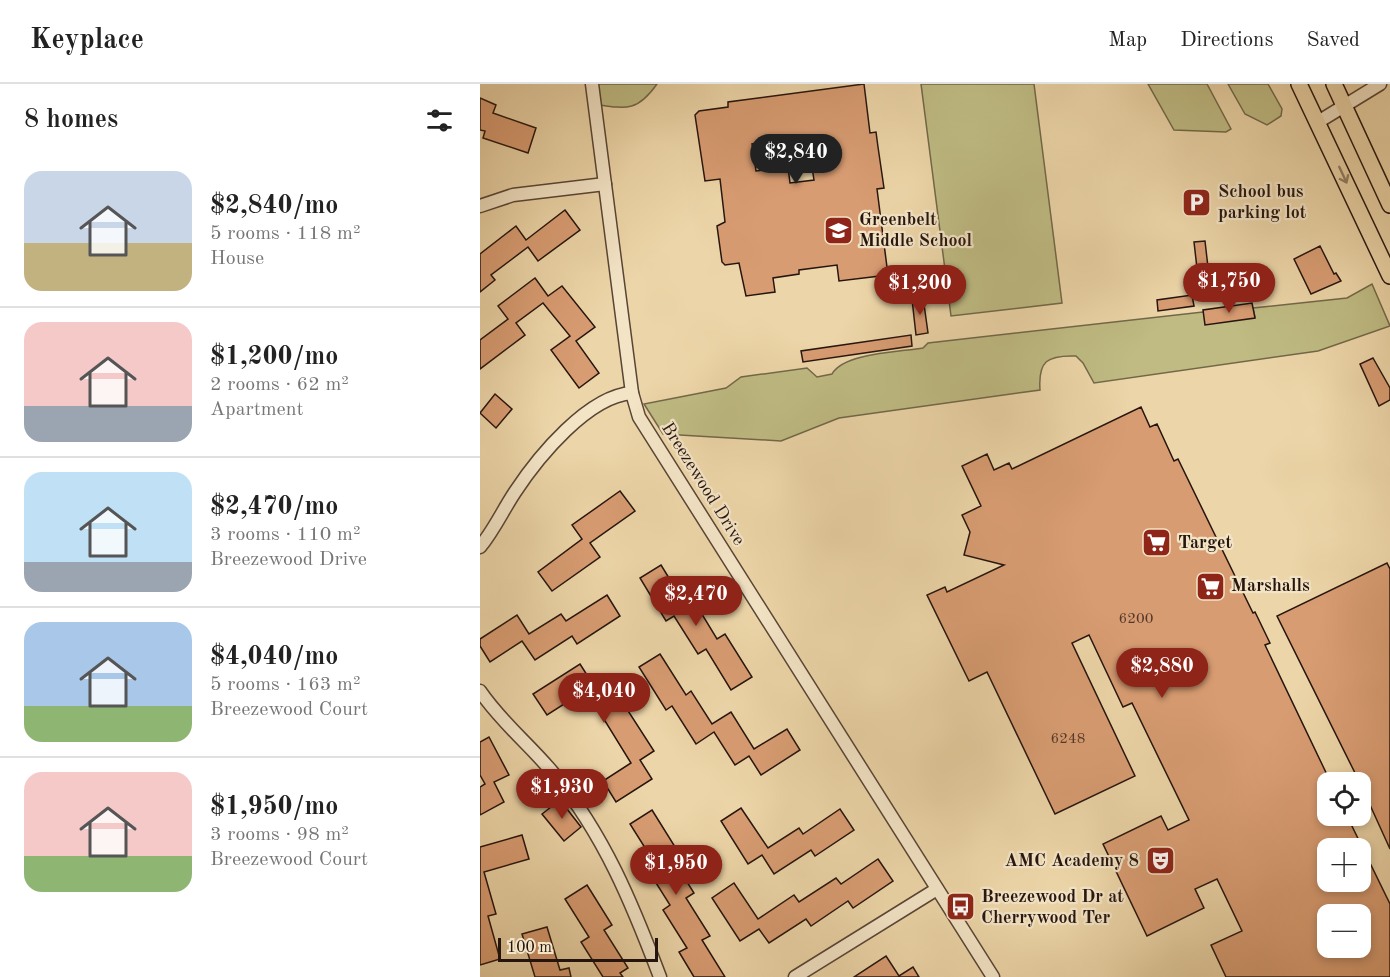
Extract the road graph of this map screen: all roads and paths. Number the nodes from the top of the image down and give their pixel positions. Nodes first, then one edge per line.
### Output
1 (592, 84) edge
2 (1299, 84) edge
3 (1334, 84) edge
4 (1380, 84) edge
5 (1344, 106) junction
6 (1318, 122) junction
7 (605, 184) junction
8 (1390, 205) edge
9 (480, 206) edge
10 (1390, 276) edge
11 (632, 393) junction
12 (480, 547) edge
13 (480, 691) edge
14 (937, 889) junction
15 (660, 977) edge
16 (795, 977) edge
17 (993, 977) edge

1 - 7 street, Breezewood Drive
2 - 6 main road
3 - 5 main road
4 - 5 street
5 - 6 street
5 - 8 main road
6 -> 10 main road
7 - 9 street
7 - 11 street, Breezewood Drive
11 - 12 street
11 - 14 street, Breezewood Drive
13 - 15 street
14 - 16 street
14 - 17 street, Breezewood Drive

